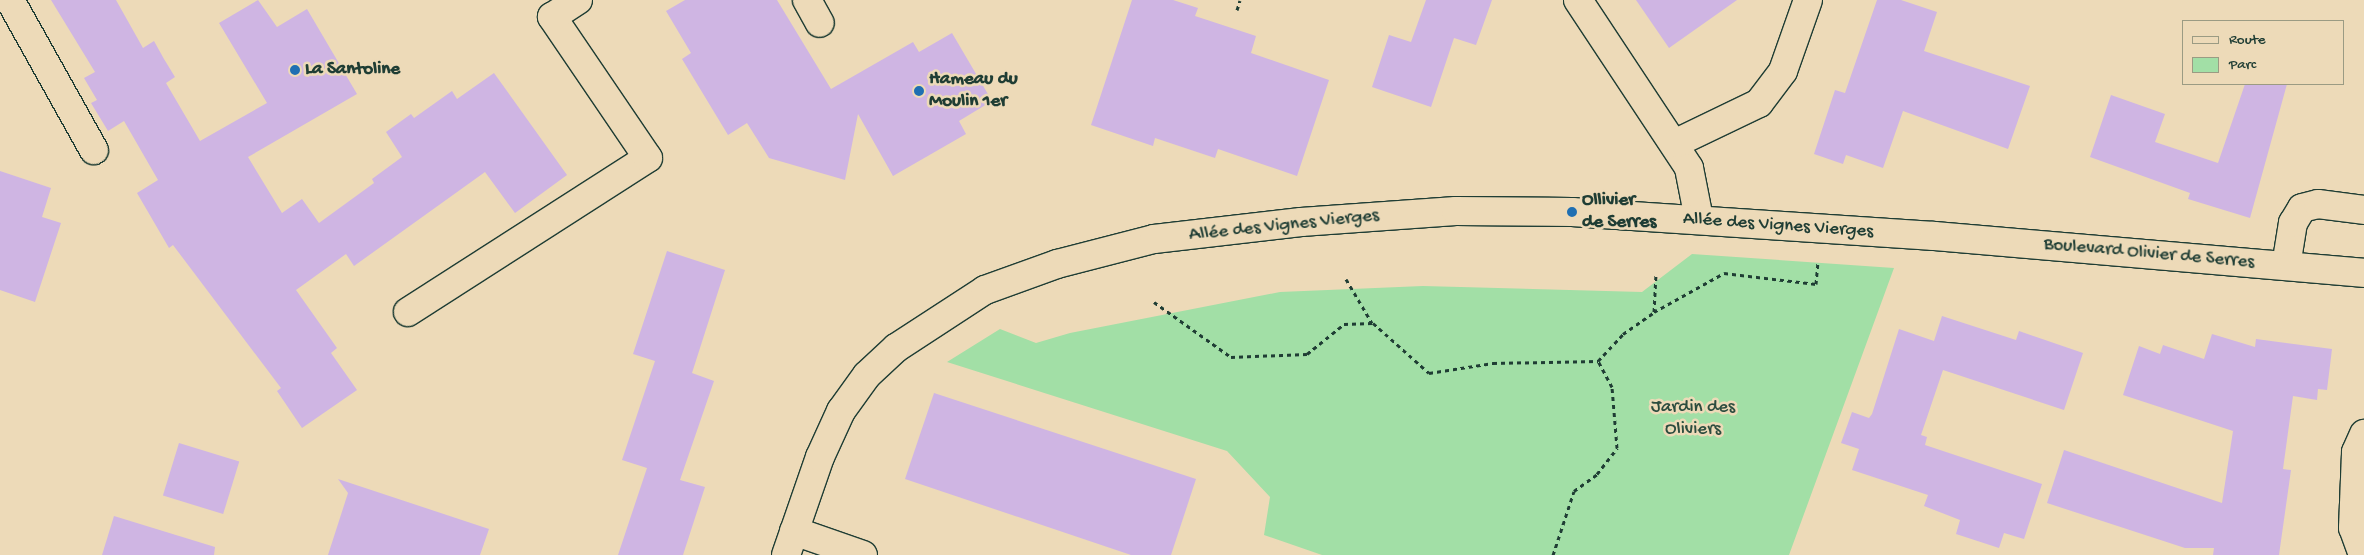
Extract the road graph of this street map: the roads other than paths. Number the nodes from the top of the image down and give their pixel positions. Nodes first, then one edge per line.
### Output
1 (10, 0) edge
2 (578, 0) edge
3 (807, 0) edge
4 (1578, 0) edge
5 (1808, 0) edge
6 (820, 23) dead end
7 (1676, 143) junction
8 (94, 150) dead end
9 (2364, 210) edge
10 (1699, 219) junction
11 (1934, 236) joint
12 (2286, 266) junction
13 (2364, 273) edge
14 (408, 312) dead end
15 (2364, 434) edge
16 (790, 543) edge
17 (863, 555) edge
18 (2362, 555) edge

1 - 8 street
2 - 14 street
3 - 6 street
4 - 7 street
5 - 7 street
7 - 10 street
9 - 12 street
10 - 11 street, Allée des Vignes Vierges
10 - 16 street, Allée des Vignes Vierges
11 - 12 street, Boulevard Olivier de Serres
12 - 13 street, Boulevard Olivier de Serres
15 - 18 street
16 - 17 street

